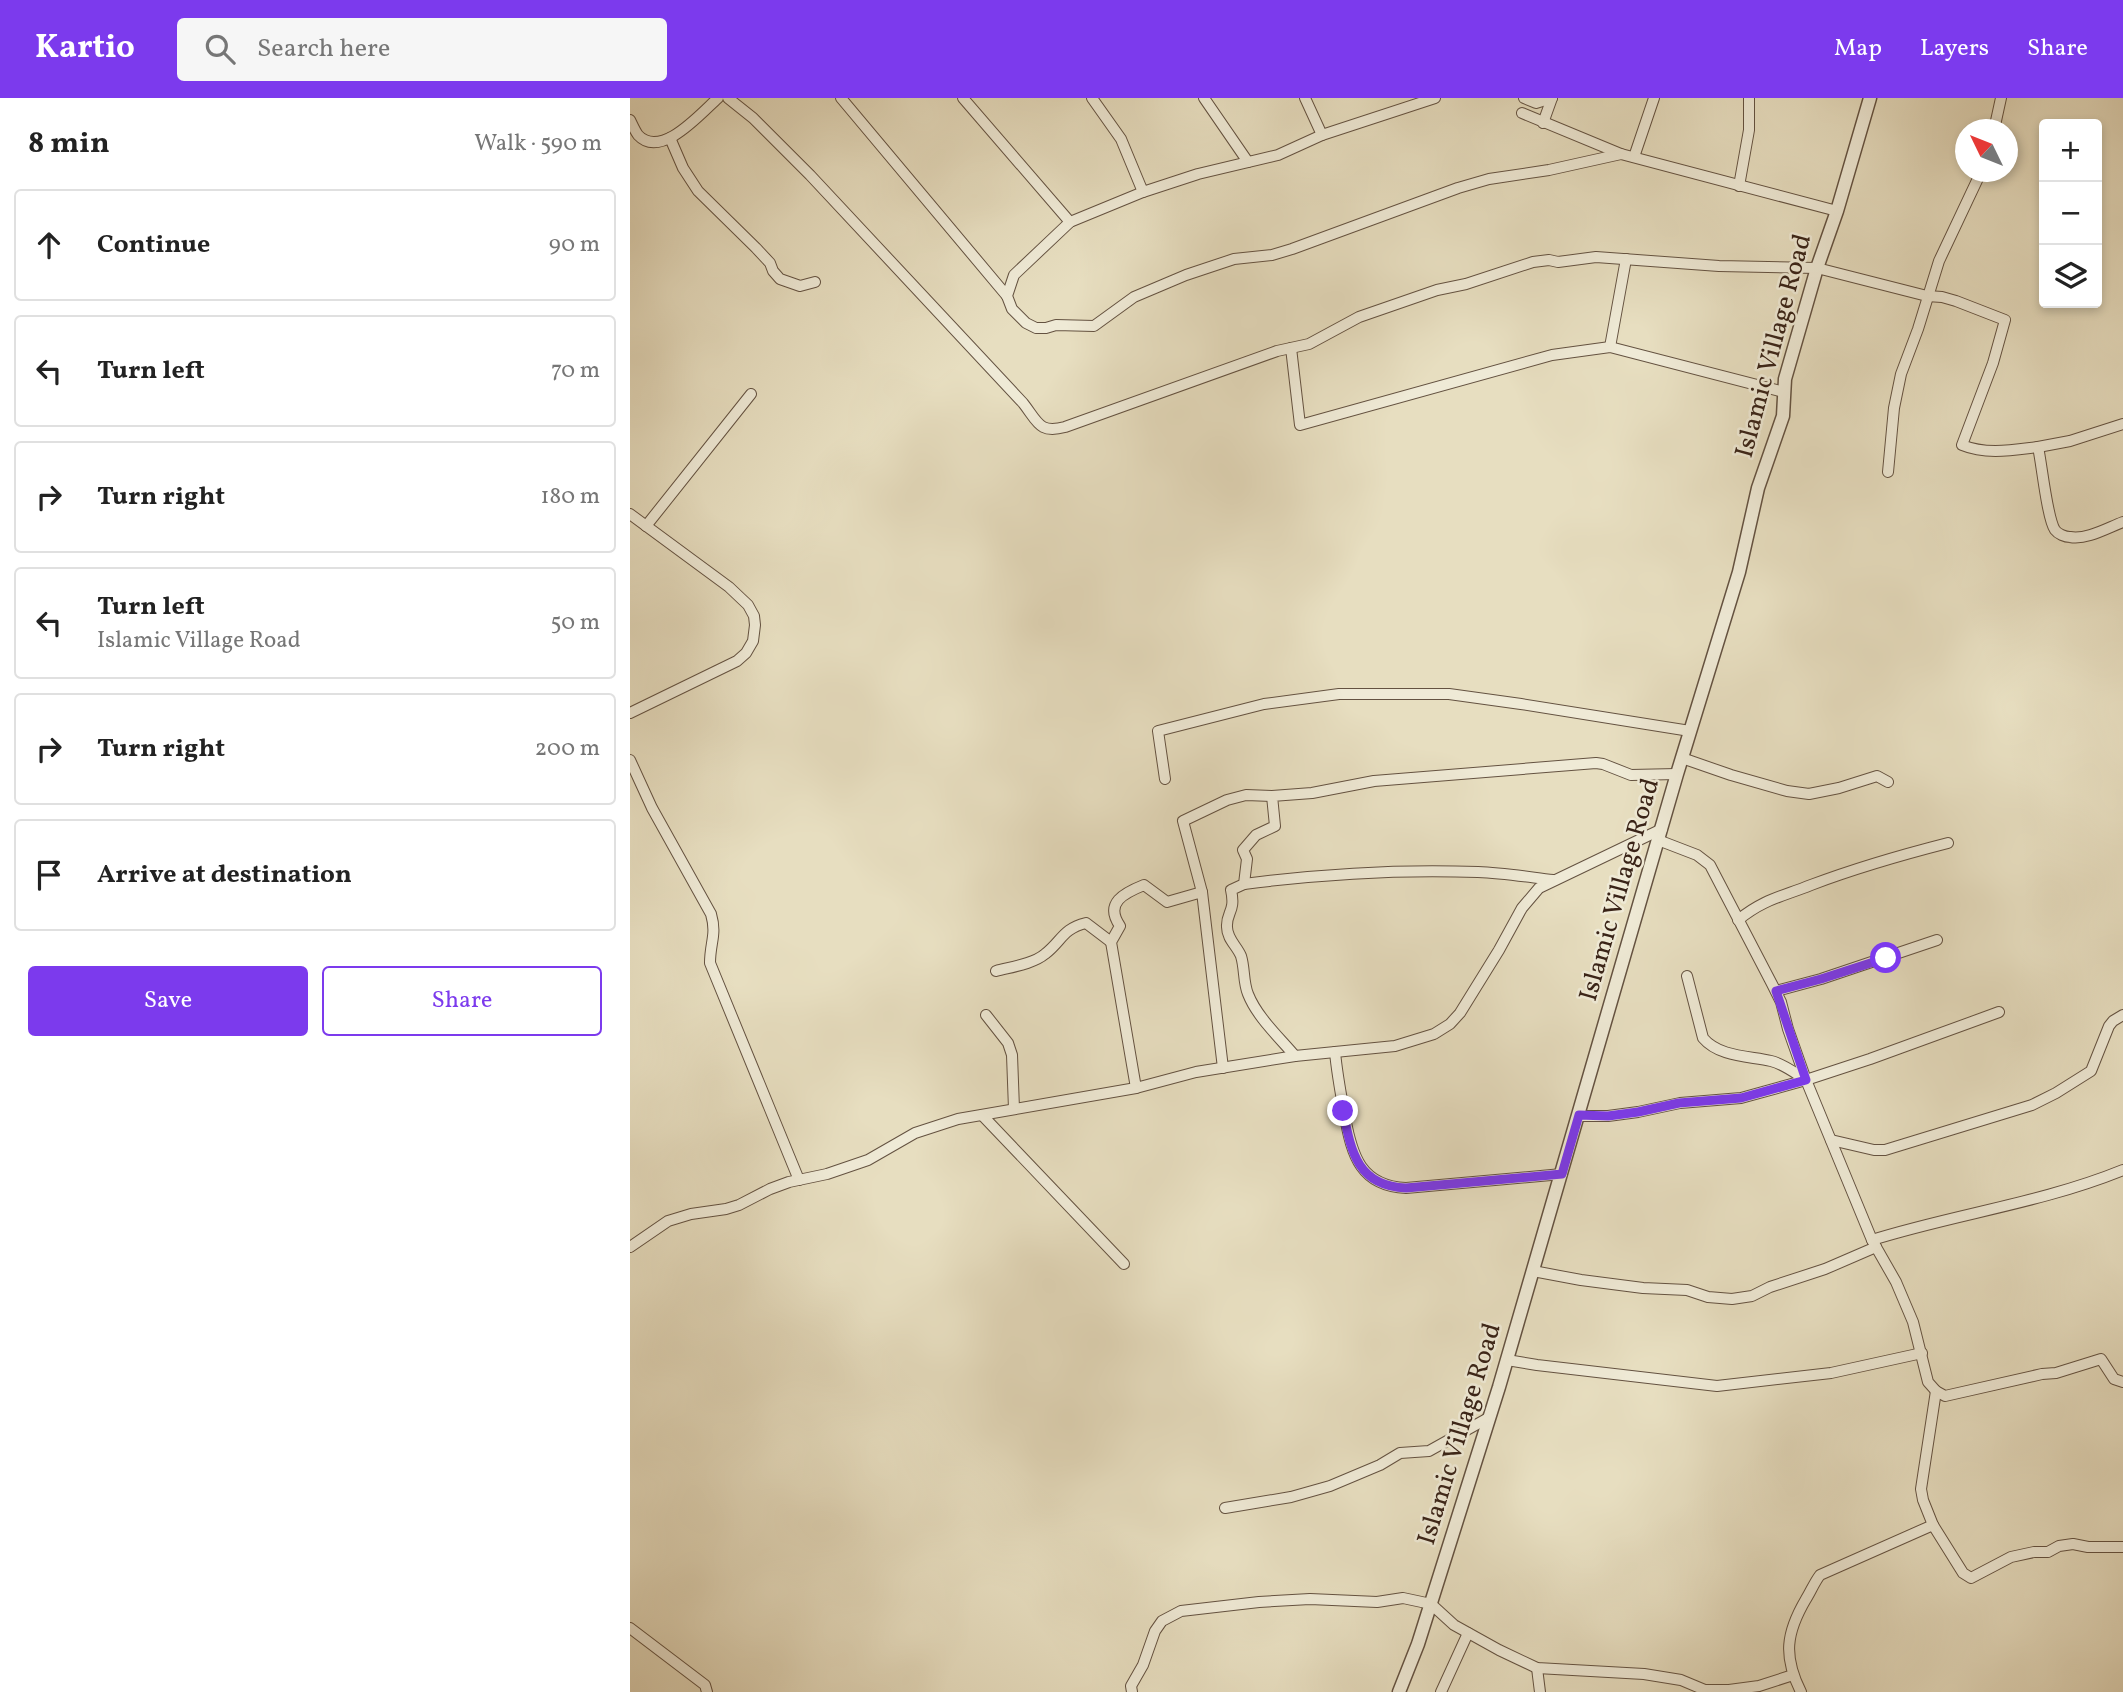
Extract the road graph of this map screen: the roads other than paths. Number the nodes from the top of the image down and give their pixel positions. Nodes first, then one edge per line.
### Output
1 (718, 98) edge
2 (728, 98) edge
3 (841, 98) edge
4 (963, 98) edge
5 (1092, 98) edge
6 (1204, 98) edge
7 (1305, 98) edge
8 (1435, 98) edge
9 (1524, 98) edge
10 (1654, 98) edge
11 (1749, 98) edge
12 (1870, 98) edge
13 (2001, 98) edge
14 (1522, 113) dead end
15 (1996, 119) edge
16 (630, 120) edge
17 (1543, 123) junction
18 (1322, 135) junction
19 (670, 138) junction
20 (1620, 154) junction
21 (1634, 158) junction
22 (1248, 162) junction
23 (1976, 182) edge
24 (1739, 186) junction
25 (1143, 192) junction
26 (1837, 211) junction
27 (1069, 222) junction
28 (1626, 259) junction
29 (1817, 268) junction
30 (815, 282) dead end
31 (1007, 296) junction
32 (1927, 296) junction
33 (1610, 347) junction
34 (1291, 348) junction
35 (1784, 392) junction
36 (751, 394) dead end
37 (2123, 424) edge
38 (2038, 447) junction
39 (1888, 472) dead end
40 (630, 514) edge
41 (2123, 522) edge
42 (646, 526) junction
43 (630, 713) edge
44 (1690, 731) junction
45 (1682, 758) junction
46 (630, 760) edge
47 (1677, 774) junction
48 (1165, 779) dead end
49 (1888, 782) dead end
50 (1272, 796) junction
51 (1660, 834) junction
52 (1948, 843) dead end
53 (1553, 880) junction
54 (1244, 884) junction
55 (1202, 892) junction
56 (1738, 920) junction
57 (1937, 940) dead end
58 (1111, 942) junction
59 (996, 971) dead end
60 (1687, 976) dead end
61 (1776, 991) junction
62 (1999, 1012) dead end
63 (986, 1014) dead end
64 (2123, 1014) edge
65 (1335, 1052) junction
66 (1295, 1056) junction
67 (1223, 1068) junction
68 (1806, 1080) junction
69 (1136, 1088) junction
70 (1014, 1109) junction
71 (982, 1115) junction
72 (1579, 1115) junction
73 (1831, 1140) junction
74 (2123, 1170) edge
75 (1562, 1174) junction
76 (799, 1180) junction
77 (1874, 1243) junction
78 (630, 1247) edge
79 (1124, 1264) dead end
80 (1533, 1270) junction
81 (1922, 1353) junction
82 (1507, 1360) junction
83 (2123, 1382) edge
84 (1936, 1391) junction
85 (1490, 1417) junction
86 (1224, 1508) dead end
87 (1933, 1525) junction
88 (2123, 1547) edge
89 (1431, 1604) junction
90 (630, 1628) edge
91 (1468, 1633) junction
92 (1537, 1668) junction
93 (1793, 1675) junction
94 (708, 1692) edge
95 (1132, 1692) edge
96 (1399, 1692) edge
97 (1441, 1692) edge
98 (1540, 1692) edge
99 (1801, 1692) edge

1 - 19 street
2 - 34 street
3 - 31 street
4 - 27 street
5 - 25 street
6 - 22 street
7 - 18 street
8 - 18 street
9 - 17 street
10 - 21 street
11 - 24 street
12 - 26 street, Islamic Village Road
13 - 15 street
14 - 17 street
16 - 19 street
17 - 20 street
18 - 22 street
19 - 30 street
20 - 21 street
20 - 31 street
21 - 24 street
22 - 25 street
23 - 32 street
24 - 26 street
25 - 27 street
26 - 29 street, Islamic Village Road
27 - 31 street
28 - 29 street
28 - 33 street
28 - 34 street
29 - 32 street
29 - 35 street, Islamic Village Road
32 - 38 street
32 - 39 street
33 - 34 street
33 - 35 street
35 - 44 street, Islamic Village Road
36 - 42 street
37 - 38 street
38 - 41 street
40 - 42 street
42 - 43 street
44 - 45 street, Islamic Village Road
44 - 48 street
45 - 47 street, Islamic Village Road
45 - 49 street
46 - 76 street
47 - 50 street
47 - 51 street, Islamic Village Road
50 - 54 street
50 - 55 street
51 - 53 street
51 - 56 street
51 - 72 street, Islamic Village Road
52 - 56 street
53 - 54 street
53 - 65 street
54 - 66 street
55 - 58 street
55 - 67 street
56 - 61 street
57 - 61 street
58 - 59 street
58 - 69 street
60 - 68 street
61 - 68 street
62 - 68 street
63 - 70 street
64 - 73 street
65 - 66 street
65 - 75 street
66 - 67 street
67 - 69 street
68 - 72 street
68 - 73 street
69 - 70 street
70 - 71 street
71 - 76 street
71 - 79 street
72 - 75 street, Islamic Village Road
73 - 77 street
74 - 77 street
75 - 80 street, Islamic Village Road
76 - 78 street
77 - 80 street
77 - 81 street
80 - 82 street, Islamic Village Road
81 - 82 street
81 - 84 street
82 - 85 street, Islamic Village Road
83 - 84 street
84 - 87 street
85 - 86 street
85 - 89 street, Islamic Village Road
87 - 88 street
87 - 93 street
89 - 91 street
89 - 95 street
89 - 96 street, Islamic Village Road
90 - 94 street
91 - 92 street
91 - 97 street
92 - 93 street
92 - 98 street
93 - 99 street

